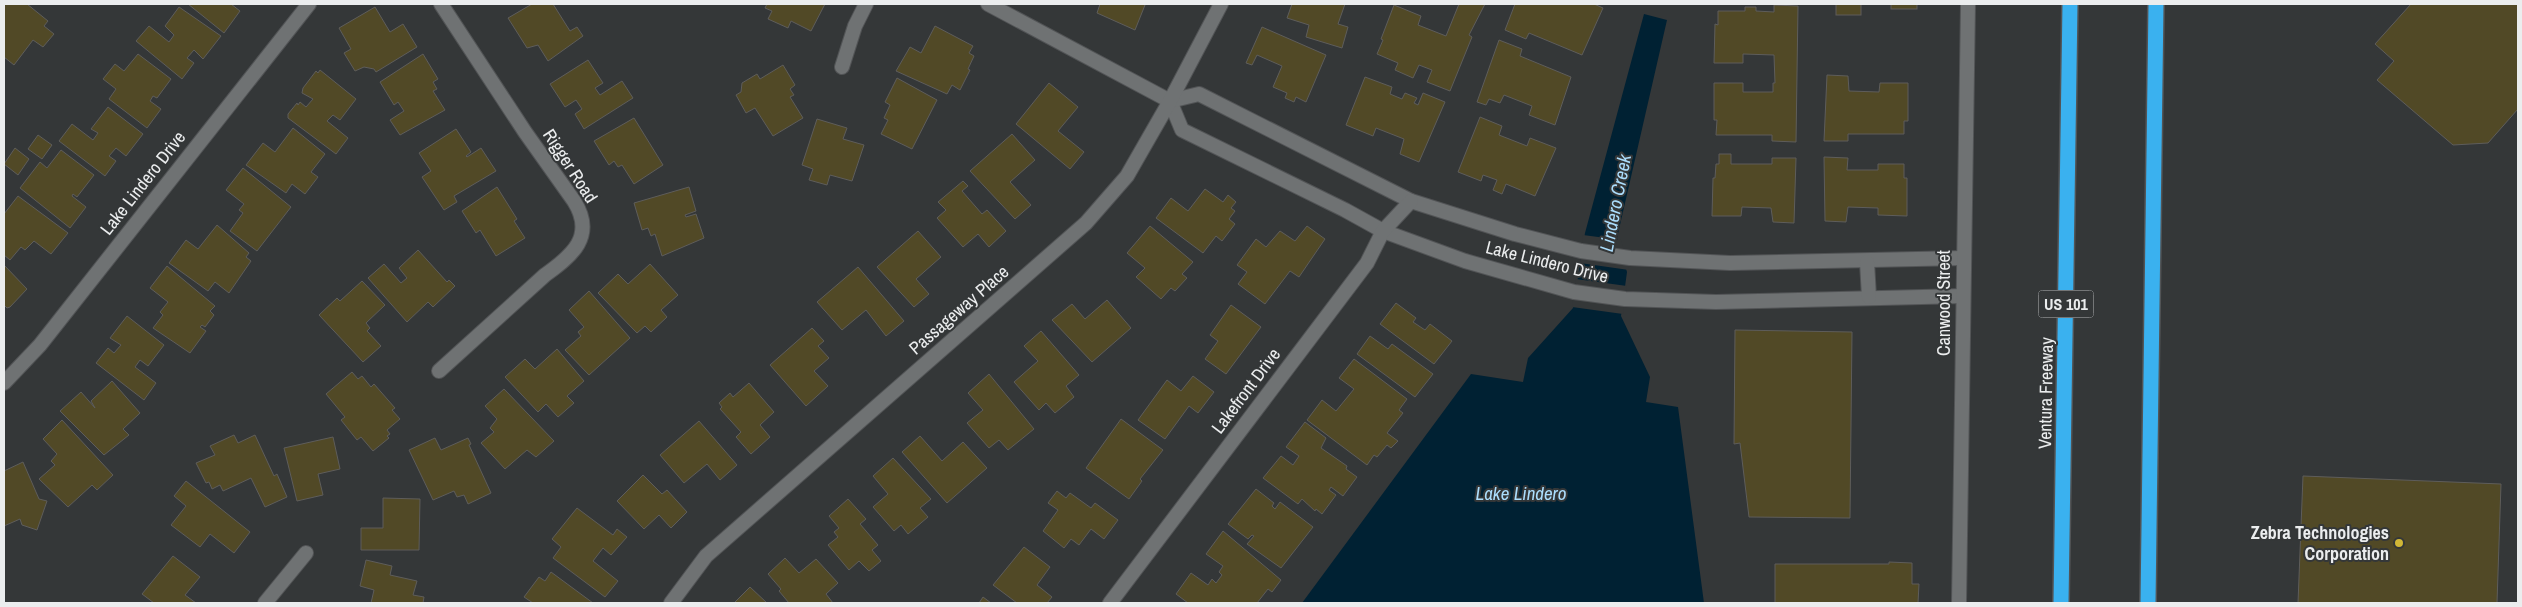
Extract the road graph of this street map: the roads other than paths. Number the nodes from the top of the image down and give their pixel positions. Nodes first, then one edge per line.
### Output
1 (309, 4) edge
2 (441, 4) edge
3 (866, 4) edge
4 (988, 4) edge
5 (1221, 4) edge
6 (1968, 4) edge
7 (2070, 4) edge
8 (2156, 4) edge
9 (842, 67) dead end
10 (1170, 101) junction
11 (1411, 201) junction
12 (1383, 231) junction
13 (1963, 258) junction
14 (1867, 262) junction
15 (1963, 296) junction
16 (1868, 298) junction
17 (439, 371) dead end
18 (4, 383) edge
19 (306, 553) dead end
20 (265, 603) edge
21 (671, 603) edge
22 (1110, 603) edge
23 (1959, 603) edge
24 (2062, 603) edge
25 (2148, 603) edge

1 - 18 street, Lake Lindero Drive
2 - 17 street, Rigger Road
3 - 9 street
4 - 10 street
5 - 10 street, Passageway Place
6 - 13 street, Canwood Street
7 - 24 highway, Ventura Freeway / US 101
8 - 25 highway
10 - 11 street, Lake Lindero Drive
10 - 12 street, Lake Lindero Drive
10 - 21 street, Passageway Place
11 - 12 street, Lakefront Drive
11 - 14 street, Lake Lindero Drive
12 - 16 street, Lake Lindero Drive
12 - 22 street, Lakefront Drive
13 - 14 street, Lake Lindero Drive
13 - 15 street, Canwood Street
14 - 16 street
15 - 16 street, Lake Lindero Drive
15 - 23 street, Canwood Street
19 - 20 street

